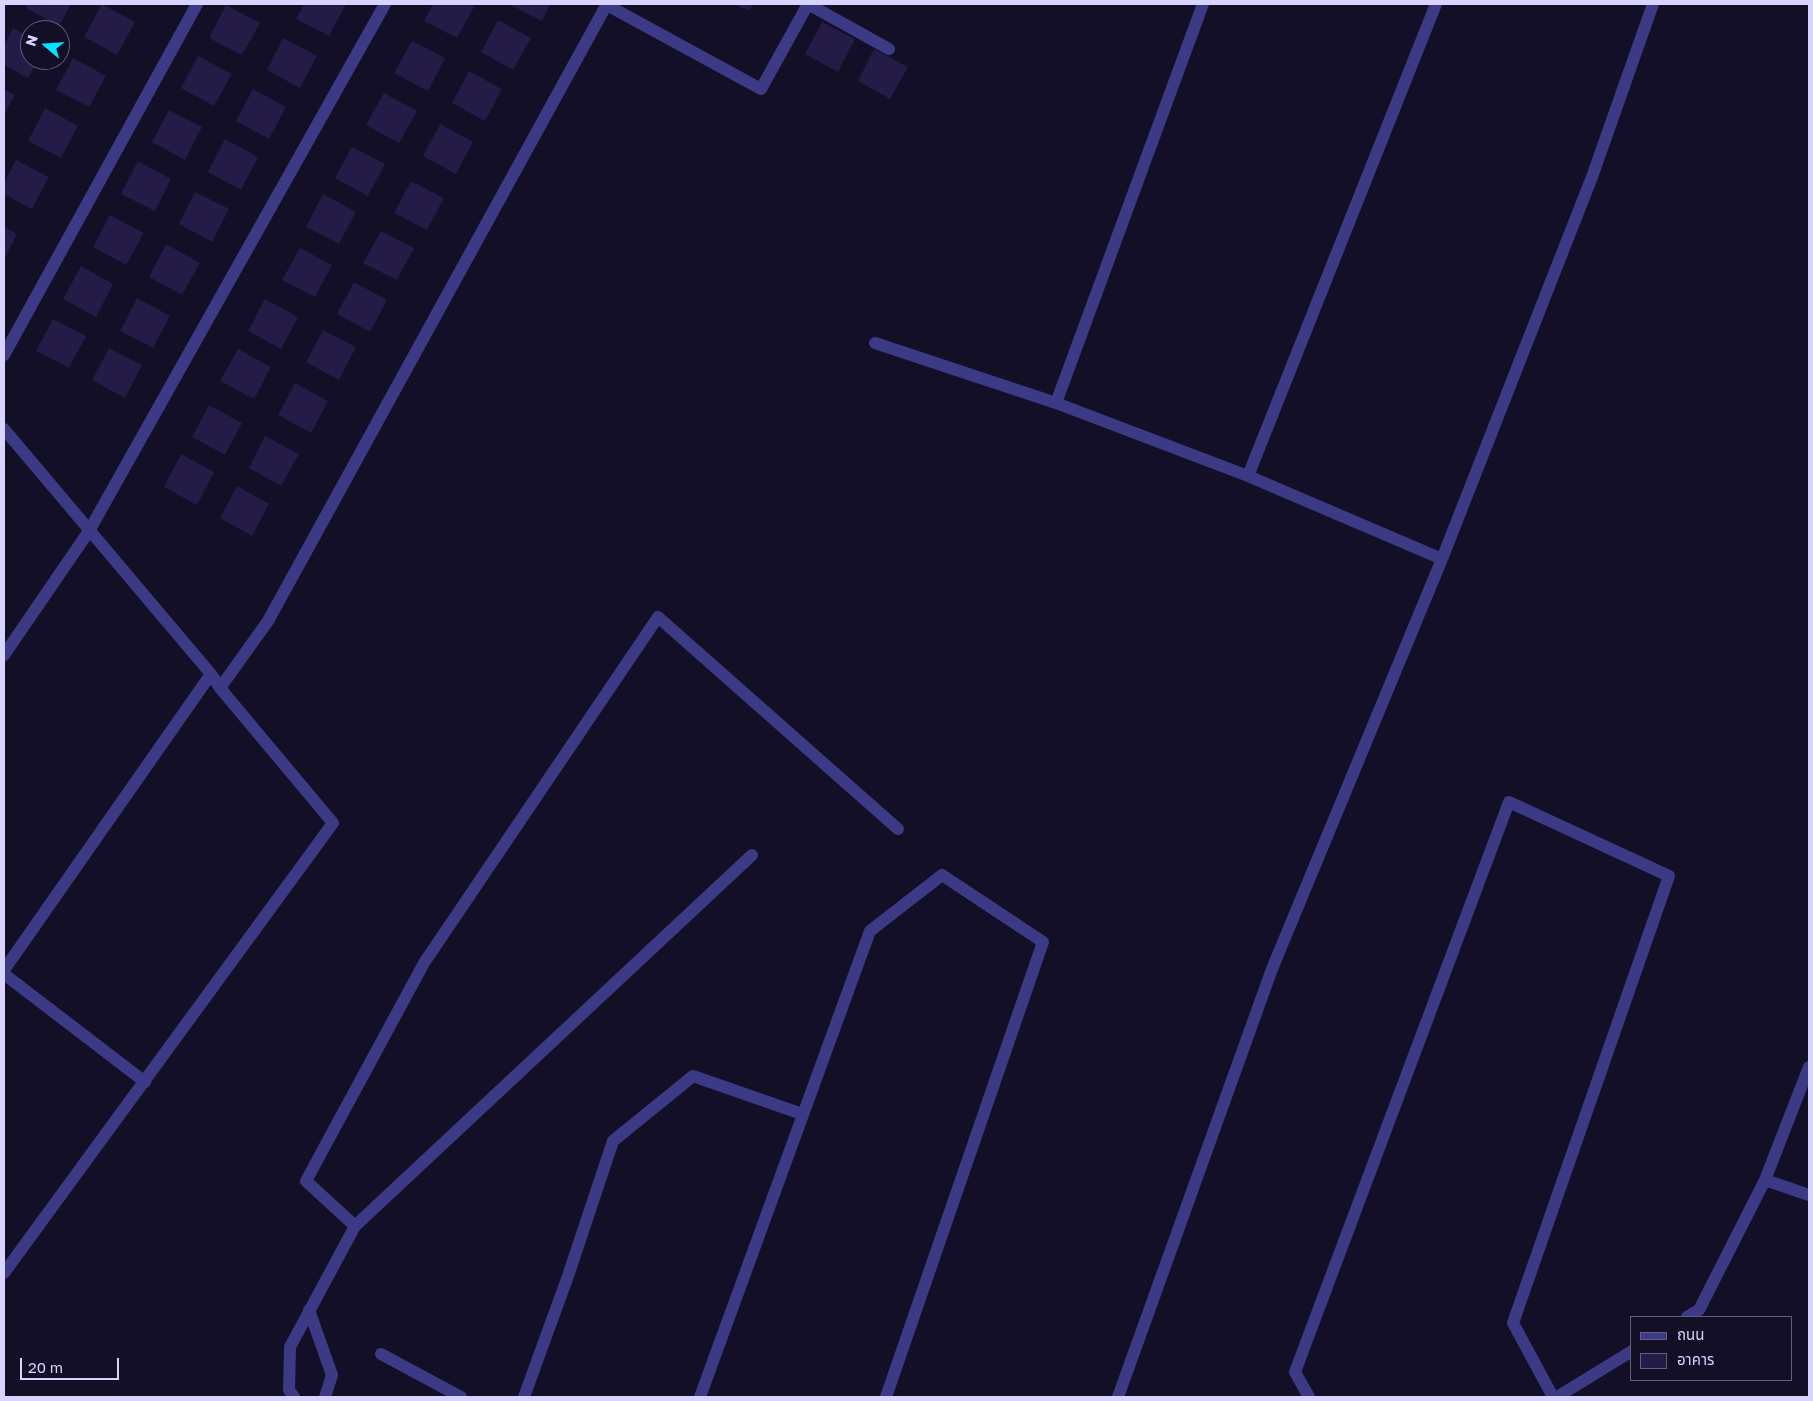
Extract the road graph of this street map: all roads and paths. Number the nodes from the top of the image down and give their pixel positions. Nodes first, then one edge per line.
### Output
1 (198, 4) edge
2 (385, 4) edge
3 (606, 4) edge
4 (1203, 4) edge
5 (1436, 4) edge
6 (1653, 4) edge
7 (889, 49) dead end
8 (876, 343) dead end
9 (4, 355) edge
10 (1056, 403) junction
11 (4, 429) edge
12 (1248, 476) junction
13 (89, 531) junction
14 (1442, 560) junction
15 (4, 655) edge
16 (211, 674) junction
17 (220, 688) junction
18 (898, 829) dead end
19 (752, 854) dead end
20 (4, 970) edge
21 (4, 974) edge
22 (1809, 1067) edge
23 (145, 1082) junction
24 (802, 1114) junction
25 (1765, 1180) junction
26 (1809, 1195) edge
27 (355, 1226) junction
28 (4, 1273) edge
29 (309, 1310) junction
30 (1689, 1316) edge
31 (1630, 1352) edge
32 (381, 1354) dead end
33 (294, 1397) edge
34 (326, 1397) edge
35 (461, 1397) edge
36 (524, 1397) edge
37 (700, 1397) edge
38 (886, 1397) edge
39 (1118, 1397) edge
40 (1309, 1397) edge
41 (1555, 1397) edge

1 - 9 street
2 - 13 street
3 - 7 street
3 - 17 street
4 - 10 street
5 - 12 street
6 - 14 street
8 - 10 street
10 - 12 street
11 - 13 street
12 - 14 street
13 - 15 street
13 - 16 street
14 - 39 street
16 - 17 street
16 - 20 street
17 - 23 street
18 - 27 street
19 - 27 street
21 - 23 street
22 - 25 street
23 - 28 street
24 - 36 street
24 - 37 street
24 - 38 street
25 - 26 street
25 - 30 street
27 - 29 street
29 - 33 street
29 - 34 street
31 - 41 street
32 - 35 street
40 - 41 street

